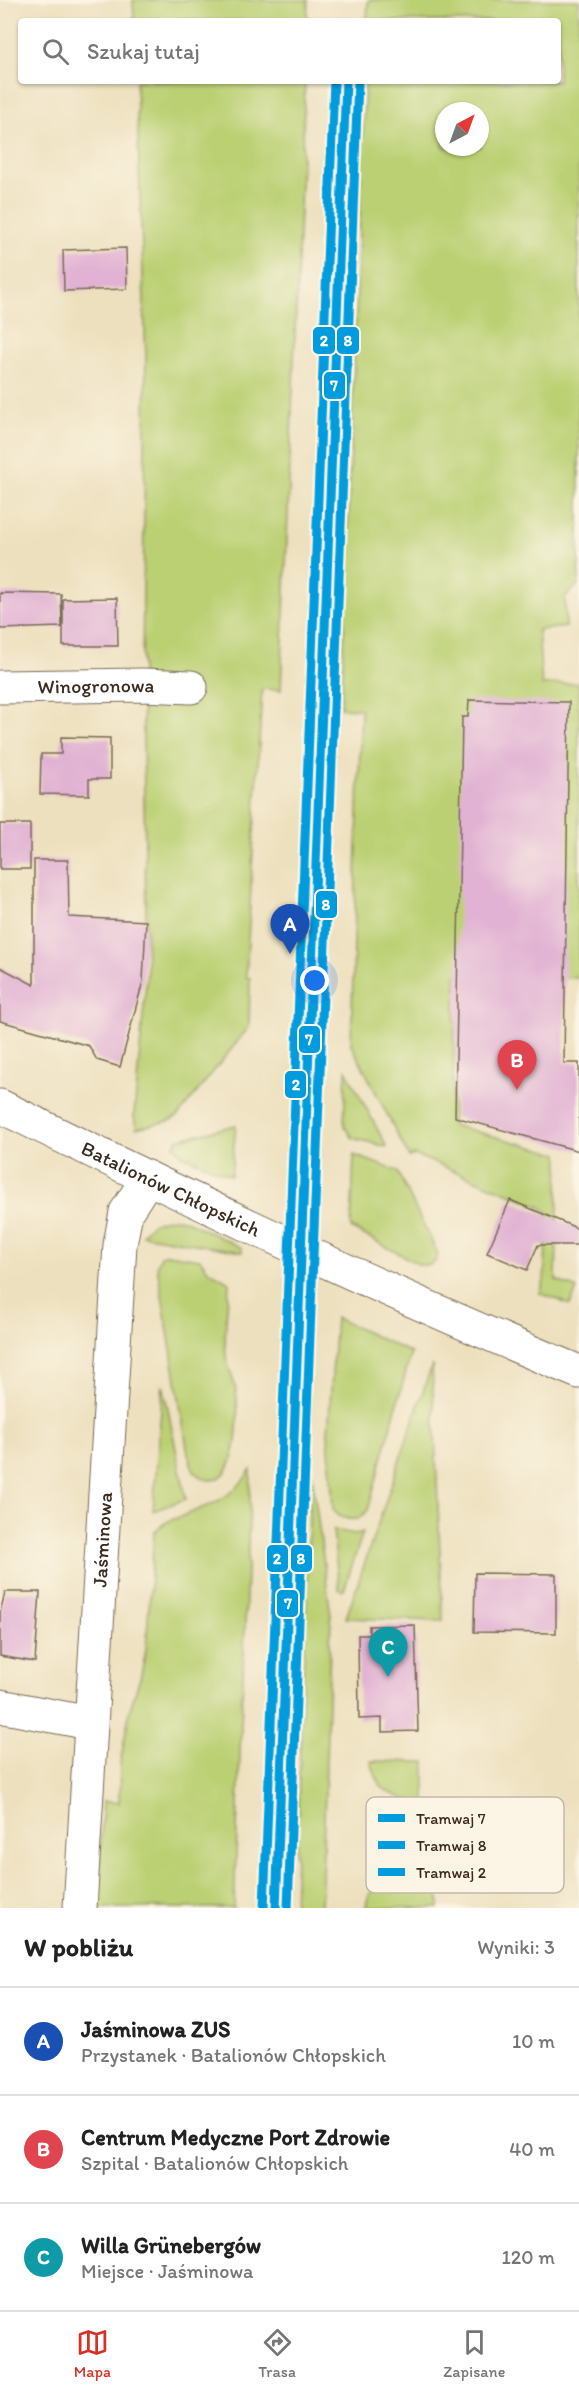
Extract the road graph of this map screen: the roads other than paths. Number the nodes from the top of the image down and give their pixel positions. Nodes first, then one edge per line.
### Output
1 (0, 687) edge
2 (191, 687) dead end
3 (0, 1106) edge
4 (148, 1178) junction
5 (579, 1372) edge
6 (0, 1706) edge
7 (90, 1723) junction
8 (80, 1908) edge

1 - 2 street, Winogronowa
3 - 4 street, Batalionów Chłopskich
4 - 5 street, Batalionów Chłopskich
4 - 7 street, Jaśminowa
6 - 7 street
7 - 8 street, Jaśminowa

